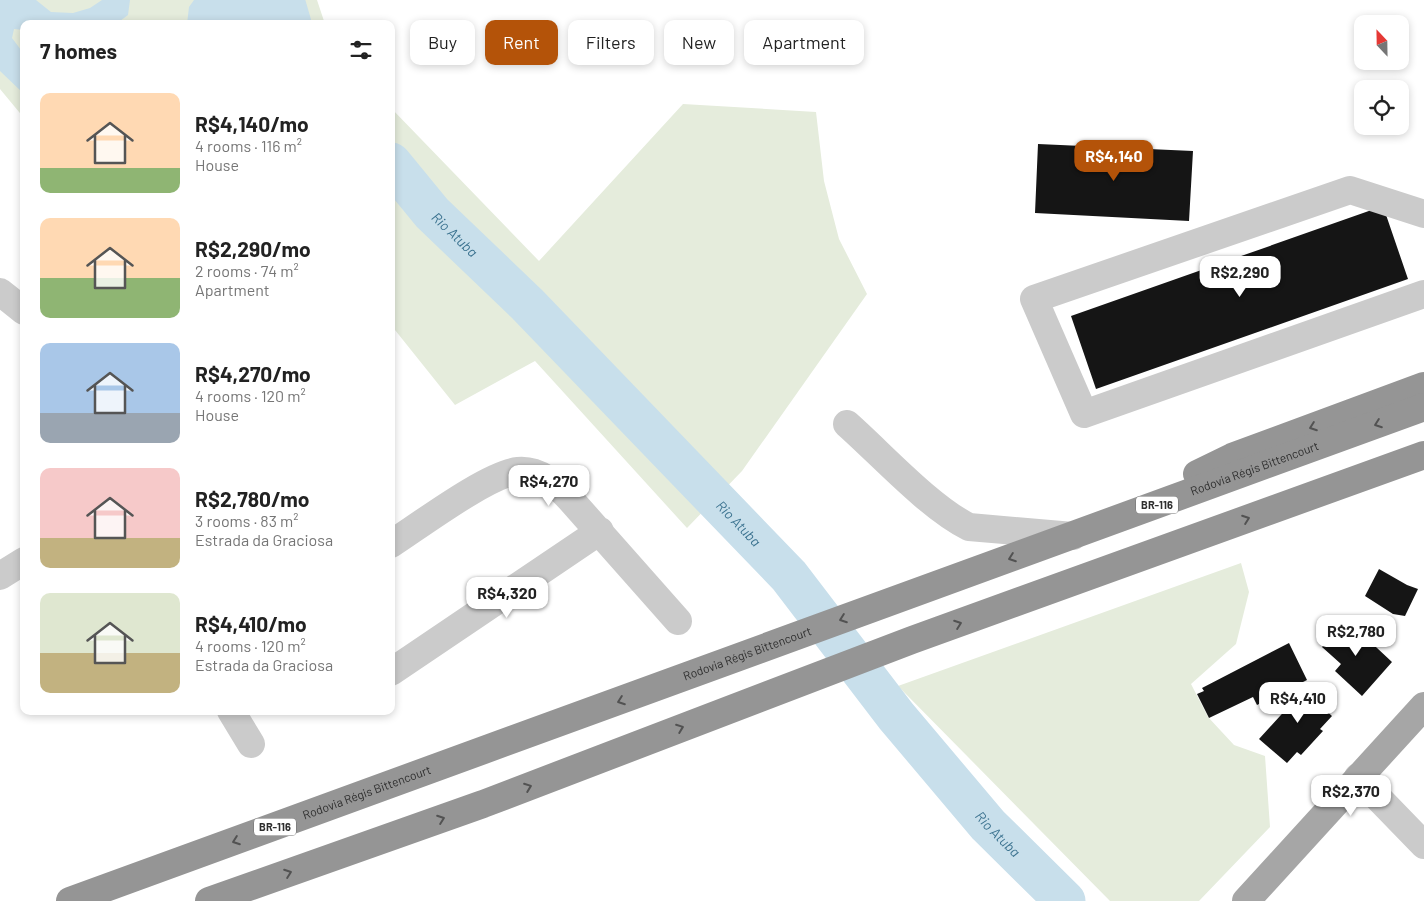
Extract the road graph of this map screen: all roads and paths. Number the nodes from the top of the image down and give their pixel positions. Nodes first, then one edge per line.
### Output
1 (1424, 214) edge
2 (0, 292) edge
3 (1424, 294) edge
4 (20, 308) edge
5 (1424, 386) edge
6 (1424, 408) edge
7 (847, 424) dead end
8 (1424, 455) edge
9 (1424, 474) edge
10 (600, 531) junction
11 (1072, 536) junction
12 (395, 541) edge
13 (20, 564) edge
14 (0, 576) edge
15 (1085, 578) junction
16 (678, 621) dead end
17 (395, 669) edge
18 (1424, 706) edge
19 (233, 715) edge
20 (251, 744) dead end
21 (1358, 777) junction
22 (1424, 845) edge
23 (70, 901) edge
24 (209, 901) edge
25 (1246, 901) edge

1 - 3 street
2 - 4 street
5 -> 11 highway
6 -> 11 highway, Rodovia Régis Bittencourt / BR-116
7 - 11 street
15 -> 8 highway
9 - 15 highway
10 - 12 street
10 - 16 street
10 - 17 street
11 -> 23 highway, Rodovia Régis Bittencourt / BR-116
13 - 14 street
24 -> 15 highway
18 - 21 main road
19 - 20 street
21 - 22 street
21 - 25 main road

